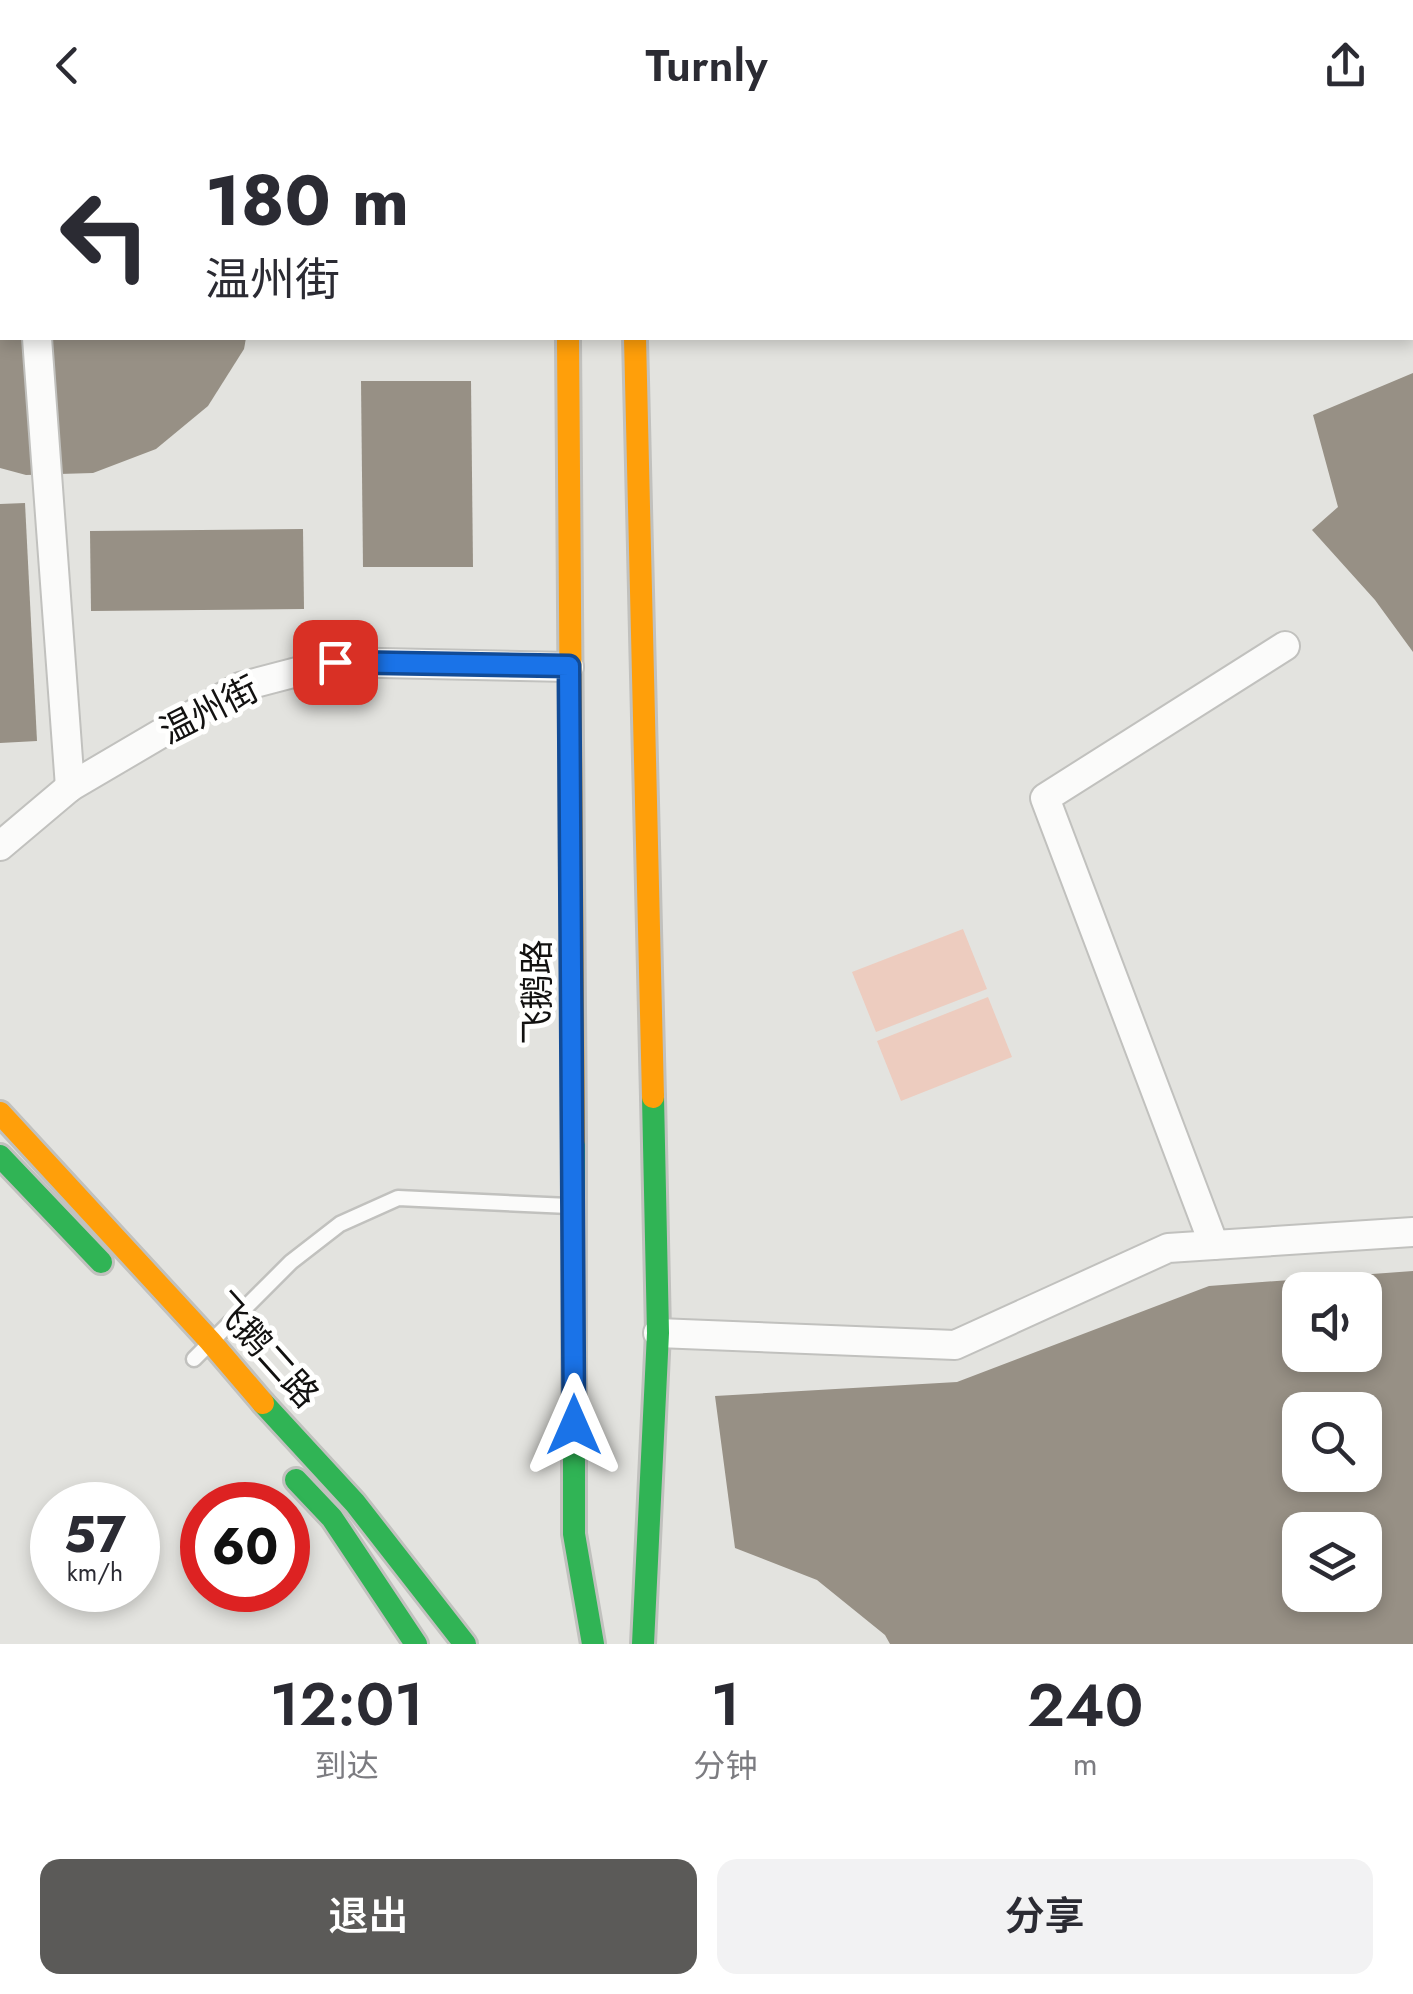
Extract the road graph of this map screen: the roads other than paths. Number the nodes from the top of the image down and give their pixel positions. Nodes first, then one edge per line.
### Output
1 (37, 340) edge
2 (568, 340) edge
3 (634, 340) edge
4 (1285, 646) dead end
5 (569, 666) junction
6 (70, 786) junction
7 (0, 846) edge
8 (0, 1113) edge
9 (0, 1156) edge
10 (574, 1206) junction
11 (1413, 1232) edge
12 (1214, 1245) junction
13 (116, 1278) dead end
14 (658, 1333) junction
15 (210, 1340) junction
16 (193, 1360) dead end
17 (287, 1469) dead end
18 (416, 1644) edge
19 (465, 1644) edge
20 (593, 1644) edge
21 (643, 1644) edge

1 - 6 street
2 - 5 main road, 飞鹅路
3 - 14 main road
4 - 12 street
5 - 6 street, 温州街
5 - 10 main road, 飞鹅路
6 - 7 street, 温州街
8 - 15 main road, 飞鹅二路
9 - 13 main road
10 - 15 lane
10 - 20 main road, 飞鹅路
11 - 12 street
12 - 14 street
14 - 21 main road
15 - 16 lane
15 - 19 main road, 飞鹅二路
17 - 18 main road

